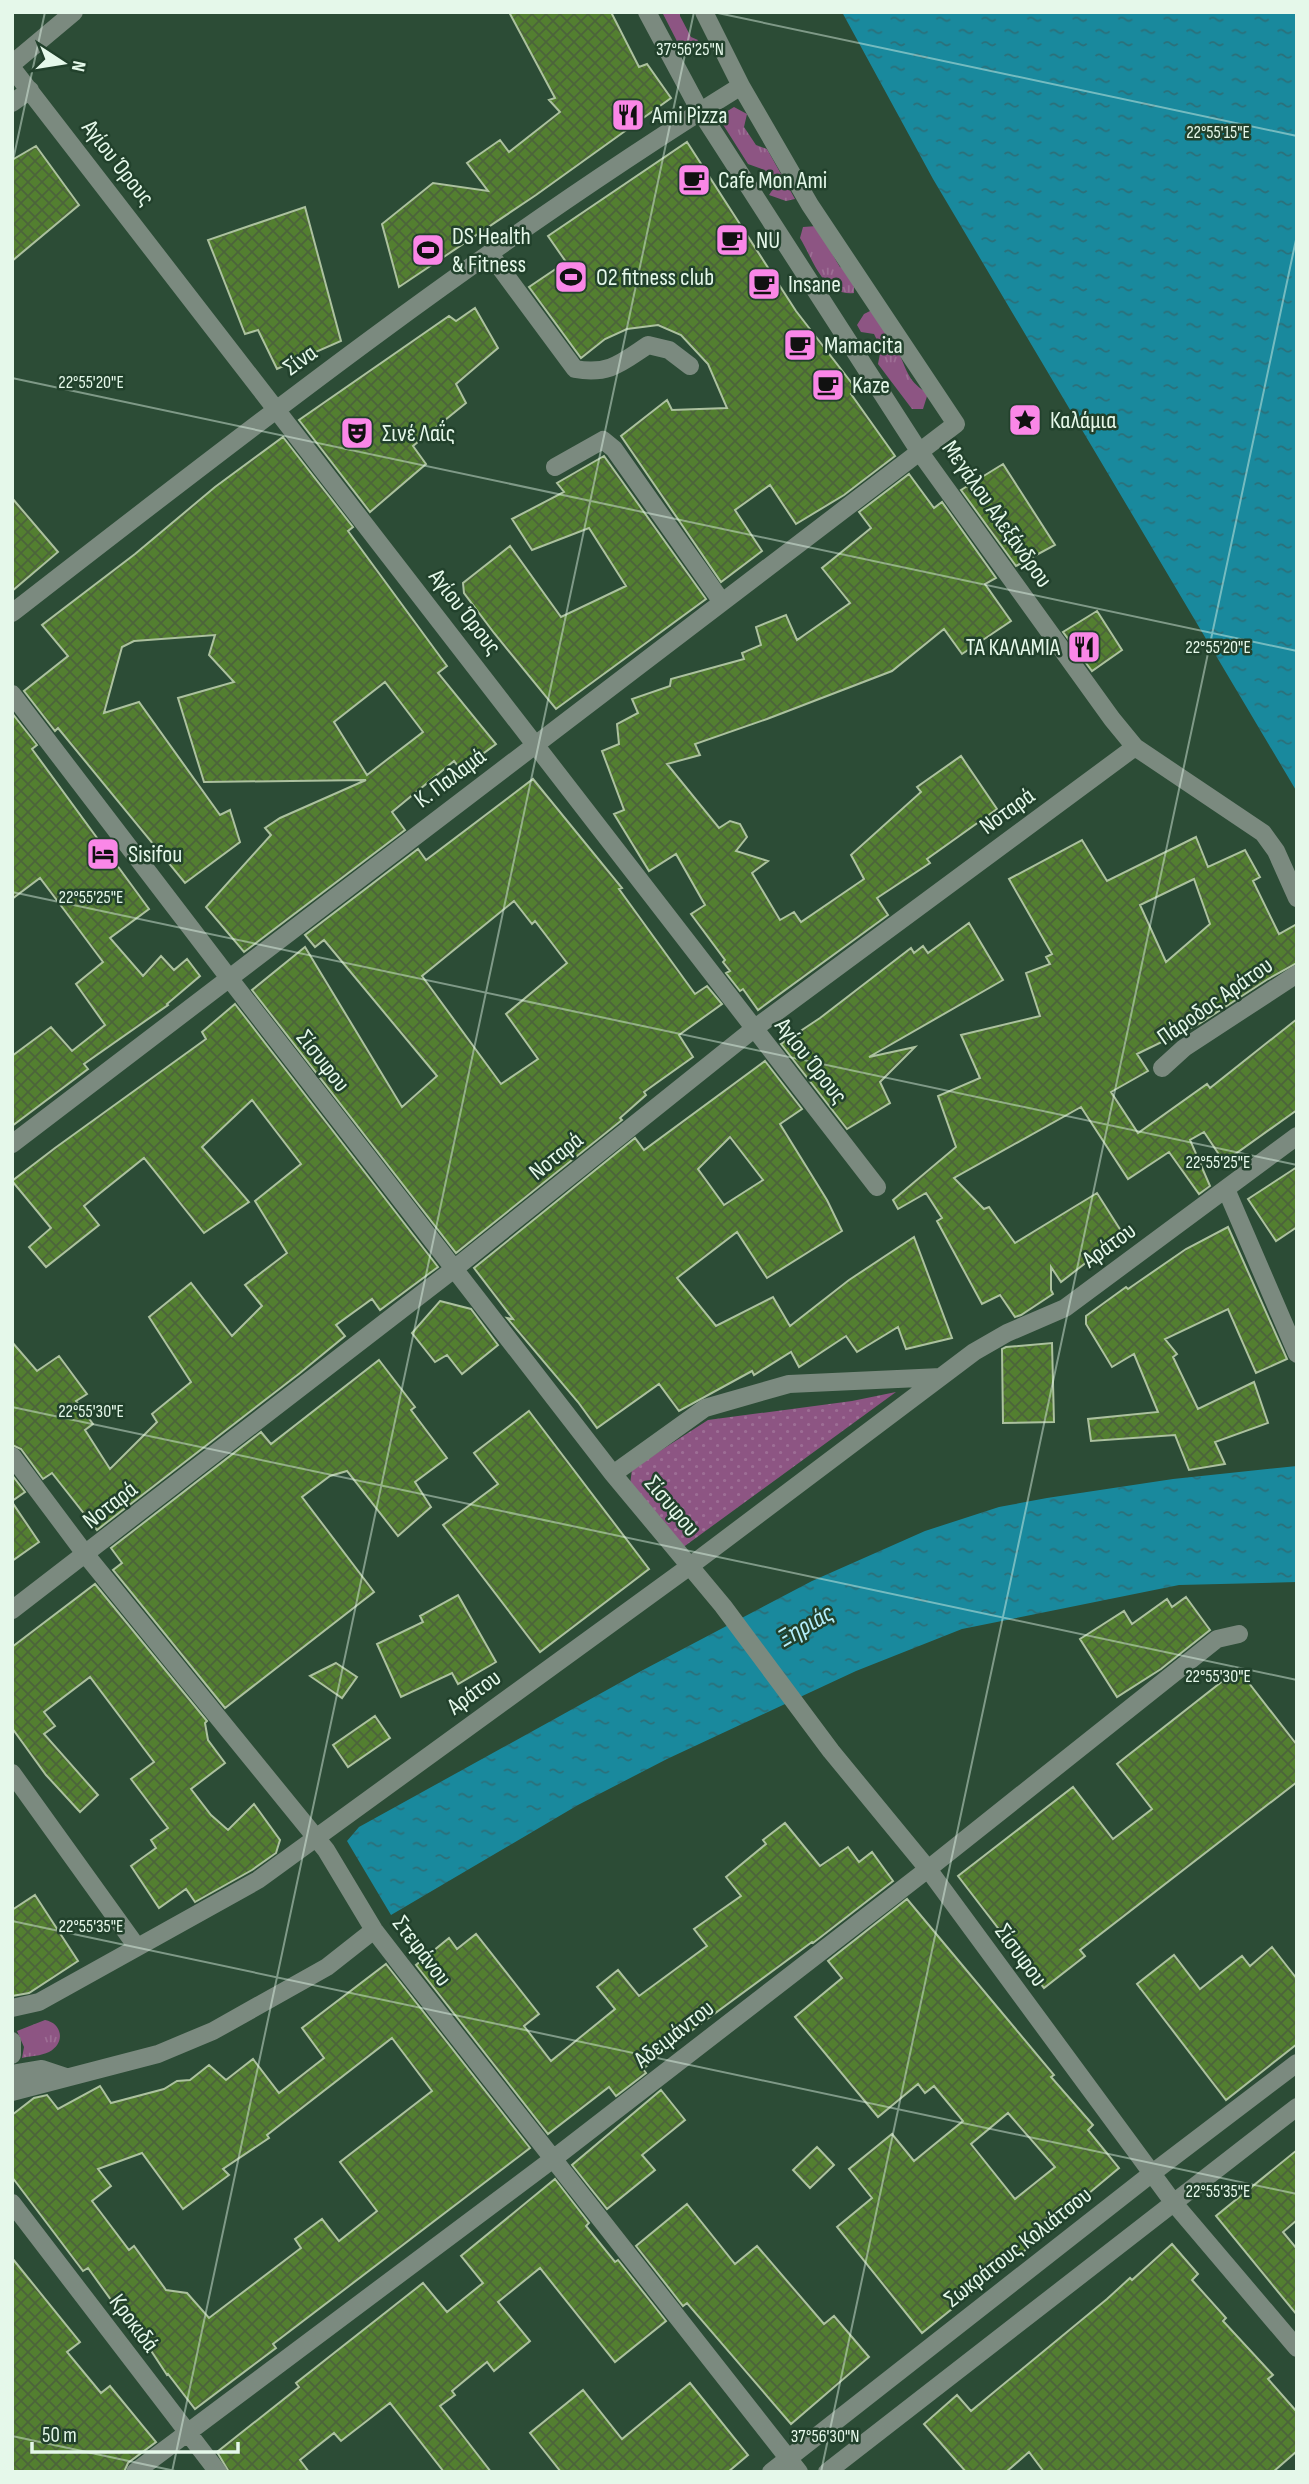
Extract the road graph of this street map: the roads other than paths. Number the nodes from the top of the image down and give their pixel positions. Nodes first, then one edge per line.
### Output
1 (647, 12) edge
2 (704, 12) edge
3 (61, 16) edge
4 (12, 66) edge
5 (741, 86) junction
6 (30, 90) junction
7 (12, 103) edge
8 (700, 111) junction
9 (490, 254) junction
10 (690, 366) dead end
11 (276, 407) junction
12 (919, 451) junction
13 (555, 467) dead end
14 (722, 601) junction
15 (12, 613) edge
16 (12, 694) edge
17 (536, 744) junction
18 (1135, 747) junction
19 (1297, 898) edge
20 (1297, 974) edge
21 (229, 978) junction
22 (755, 1028) junction
23 (1162, 1068) dead end
24 (1297, 1136) edge
25 (12, 1144) edge
26 (877, 1187) dead end
27 (1226, 1188) junction
28 (454, 1269) junction
29 (1297, 1354) edge
30 (941, 1377) junction
31 (12, 1456) edge
32 (613, 1474) junction
33 (86, 1555) junction
34 (690, 1566) junction
35 (12, 1610) edge
36 (1240, 1634) dead end
37 (12, 1773) edge
38 (320, 1843) junction
39 (928, 1869) junction
40 (374, 1930) junction
41 (137, 1947) junction
42 (39, 2002) junction
43 (12, 2008) edge
44 (12, 2016) edge
45 (12, 2041) edge
46 (12, 2054) edge
47 (1297, 2063) edge
48 (12, 2074) edge
49 (66, 2077) junction
50 (12, 2092) edge
51 (1297, 2107) edge
52 (552, 2159) junction
53 (1151, 2174) junction
54 (1173, 2202) junction
55 (12, 2203) edge
56 (1297, 2348) edge
57 (186, 2432) junction
58 (794, 2465) edge
59 (135, 2472) edge
60 (218, 2472) edge
61 (771, 2472) edge
62 (827, 2472) edge

1 - 8 street
2 - 5 street, Μεγάλου Αλεξάνδρου
3 - 4 street
4 - 6 street, Αγίου Όρους
5 - 8 street, Σίνα
5 - 12 street, Μεγάλου Αλεξάνδρου
6 - 7 street
6 - 11 street, Αγίου Όρους
8 - 9 street, Σίνα
8 - 12 street
9 - 10 street
9 - 11 street, Σίνα
11 - 15 street, Σίνα
11 - 17 street, Αγίου Όρους
12 - 14 street, Κ. Παλαμά
12 - 18 street, Μεγάλου Αλεξάνδρου
13 - 14 street
14 - 17 street, Κ. Παλαμά
16 - 21 street, Σίσυφου
17 - 21 street, Κ. Παλαμά
17 - 22 street, Αγίου Όρους
18 - 19 street, Μεγάλου Αλεξάνδρου
18 - 22 street, Νοταρά
20 - 23 street, Πάροδος Αράτου
21 - 25 street, Κ. Παλαμά
21 - 28 street, Σίσυφου
22 - 26 street, Αγίου Όρους
22 - 28 street, Νοταρά
24 - 27 street, Αράτου
27 - 29 street
27 - 30 street, Αράτου
28 - 32 street, Σίσυφου
28 - 33 street, Νοταρά
30 - 32 street
30 - 34 street, Αράτου
31 - 33 street, Στεφάνου
32 - 34 street, Σίσυφου
33 - 35 street, Νοταρά
33 - 38 street, Στεφάνου
34 - 38 street, Αράτου
34 - 39 street, Σίσυφου
36 - 39 street, Αδειμάντου
37 - 41 street
38 - 40 street, Στεφάνου
38 - 41 street, Αράτου
39 - 52 street, Αδειμάντου
39 - 53 street, Σίσυφου
40 - 49 street
40 - 52 street, Στεφάνου
41 - 42 street, Αράτου
42 - 43 street, Αράτου
42 - 44 street
45 - 46 street
47 - 53 street, Σωκράτους Κολιάτσου
48 - 49 street
49 - 50 street
51 - 54 street
52 - 57 street, Αδειμάντου
52 - 58 street, Στεφάνου
53 - 54 street, Σίσυφου
53 - 58 street, Σωκράτους Κολιάτσου
54 - 56 street, Σίσυφου
54 - 62 street
55 - 57 street, Κροκιδά
57 - 59 street, Αδειμάντου
57 - 60 street, Κροκιδά
58 - 61 street, Σωκράτους Κολιάτσου

